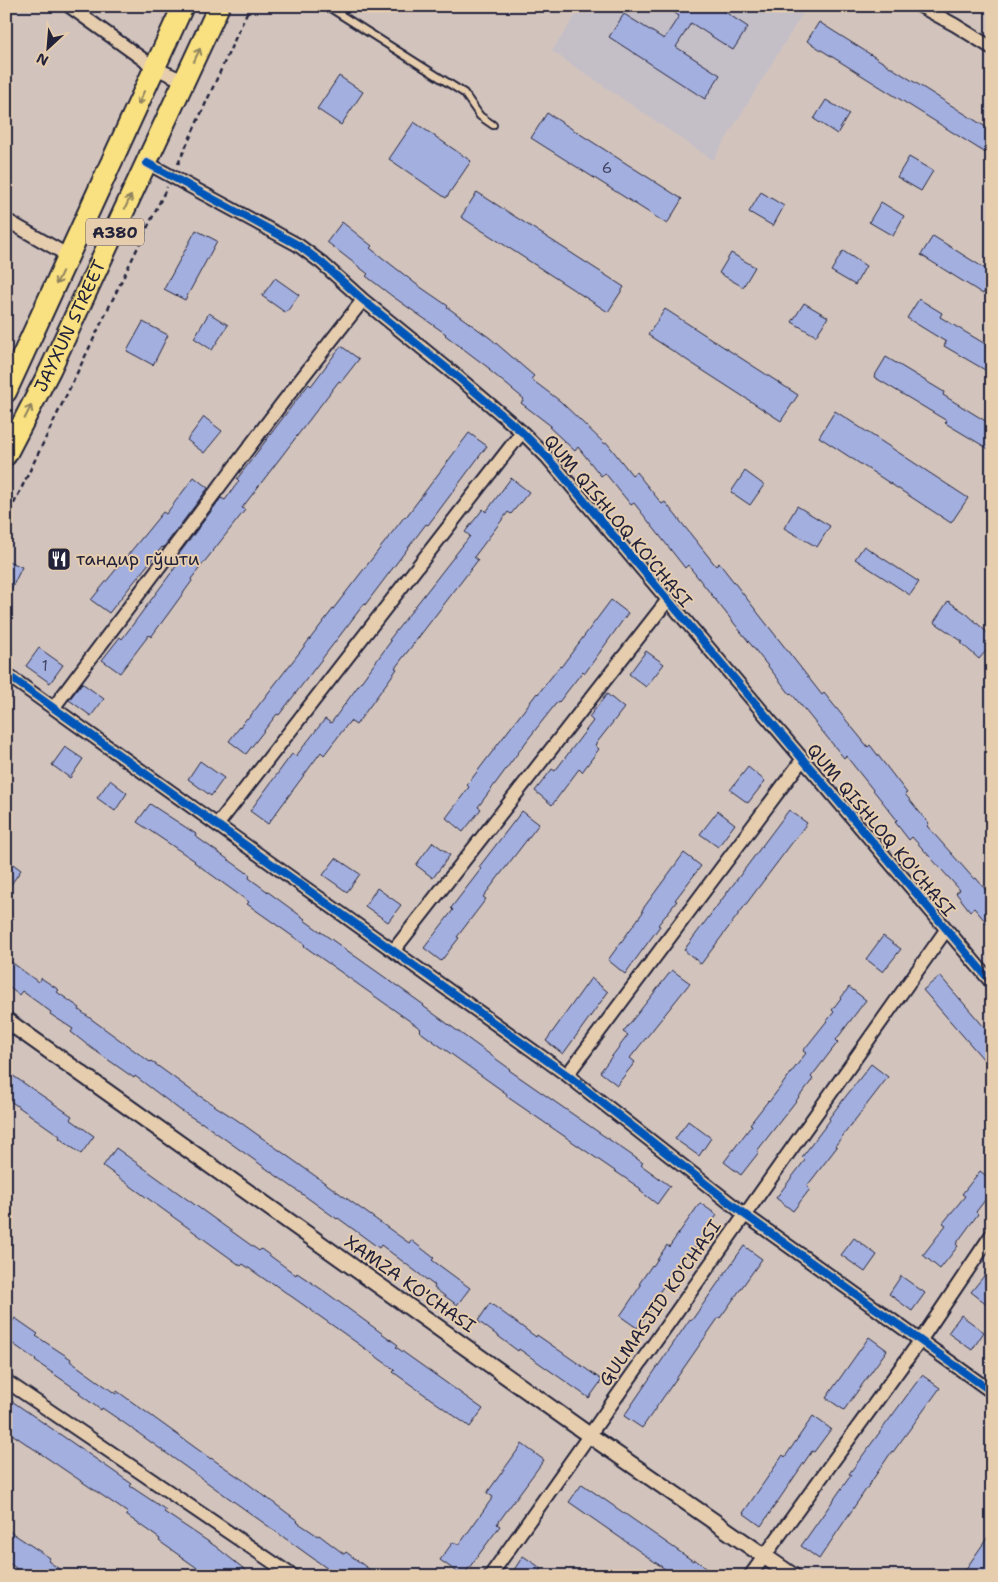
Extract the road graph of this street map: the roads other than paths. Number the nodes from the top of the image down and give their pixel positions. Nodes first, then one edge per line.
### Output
1 (69, 6) edge
2 (184, 6) edge
3 (219, 6) edge
4 (327, 6) edge
5 (920, 6) edge
6 (992, 48) edge
7 (155, 68) junction
8 (184, 81) junction
9 (493, 125) dead end
10 (147, 163) junction
11 (6, 220) edge
12 (69, 256) junction
13 (363, 300) junction
14 (6, 392) edge
15 (522, 432) junction
16 (6, 456) edge
17 (667, 601) junction
18 (6, 674) edge
19 (54, 707) junction
20 (802, 760) junction
21 (218, 824) junction
22 (946, 930) junction
23 (394, 950) junction
24 (992, 983) edge
25 (6, 1020) edge
26 (567, 1074) junction
27 (744, 1214) junction
28 (992, 1234) edge
29 (920, 1341) junction
30 (6, 1381) edge
31 (992, 1392) edge
32 (589, 1435) junction
33 (765, 1555) junction
34 (293, 1576) edge
35 (490, 1576) edge
36 (750, 1576) edge
37 (793, 1576) edge

1 - 7 street
2 - 7 highway, JAYXUN STREET / A380
8 -> 3 highway, JAYXUN STREET / A380
4 - 9 lane
5 - 6 street
7 - 8 street
7 -> 12 highway, JAYXUN STREET / A380
8 - 10 highway, JAYXUN STREET / A380
10 - 13 street, QUM QISHLOQ KO'CHASI
16 -> 10 highway, JAYXUN STREET / A380
11 - 12 street
12 -> 14 highway, JAYXUN STREET / A380
13 - 15 street, QUM QISHLOQ KO'CHASI
13 - 19 street
15 - 17 street, QUM QISHLOQ KO'CHASI
15 - 21 street
17 - 20 street, QUM QISHLOQ KO'CHASI
17 - 23 street
18 - 19 street
19 - 21 street
20 - 22 street, QUM QISHLOQ KO'CHASI
20 - 26 street
21 - 23 street
22 - 24 street, QUM QISHLOQ KO'CHASI
22 - 27 street, GULMASJID KO'CHASI
23 - 26 street
25 - 32 street, XAMZA KO'CHASI
26 - 27 street
27 - 29 street
27 - 32 street, GULMASJID KO'CHASI
28 - 29 street
29 - 31 street
29 - 33 street
30 - 34 street
32 - 33 street, XAMZA KO'CHASI
32 - 35 street, GULMASJID KO'CHASI
33 - 36 street
33 - 37 street, XAMZA KO'CHASI

